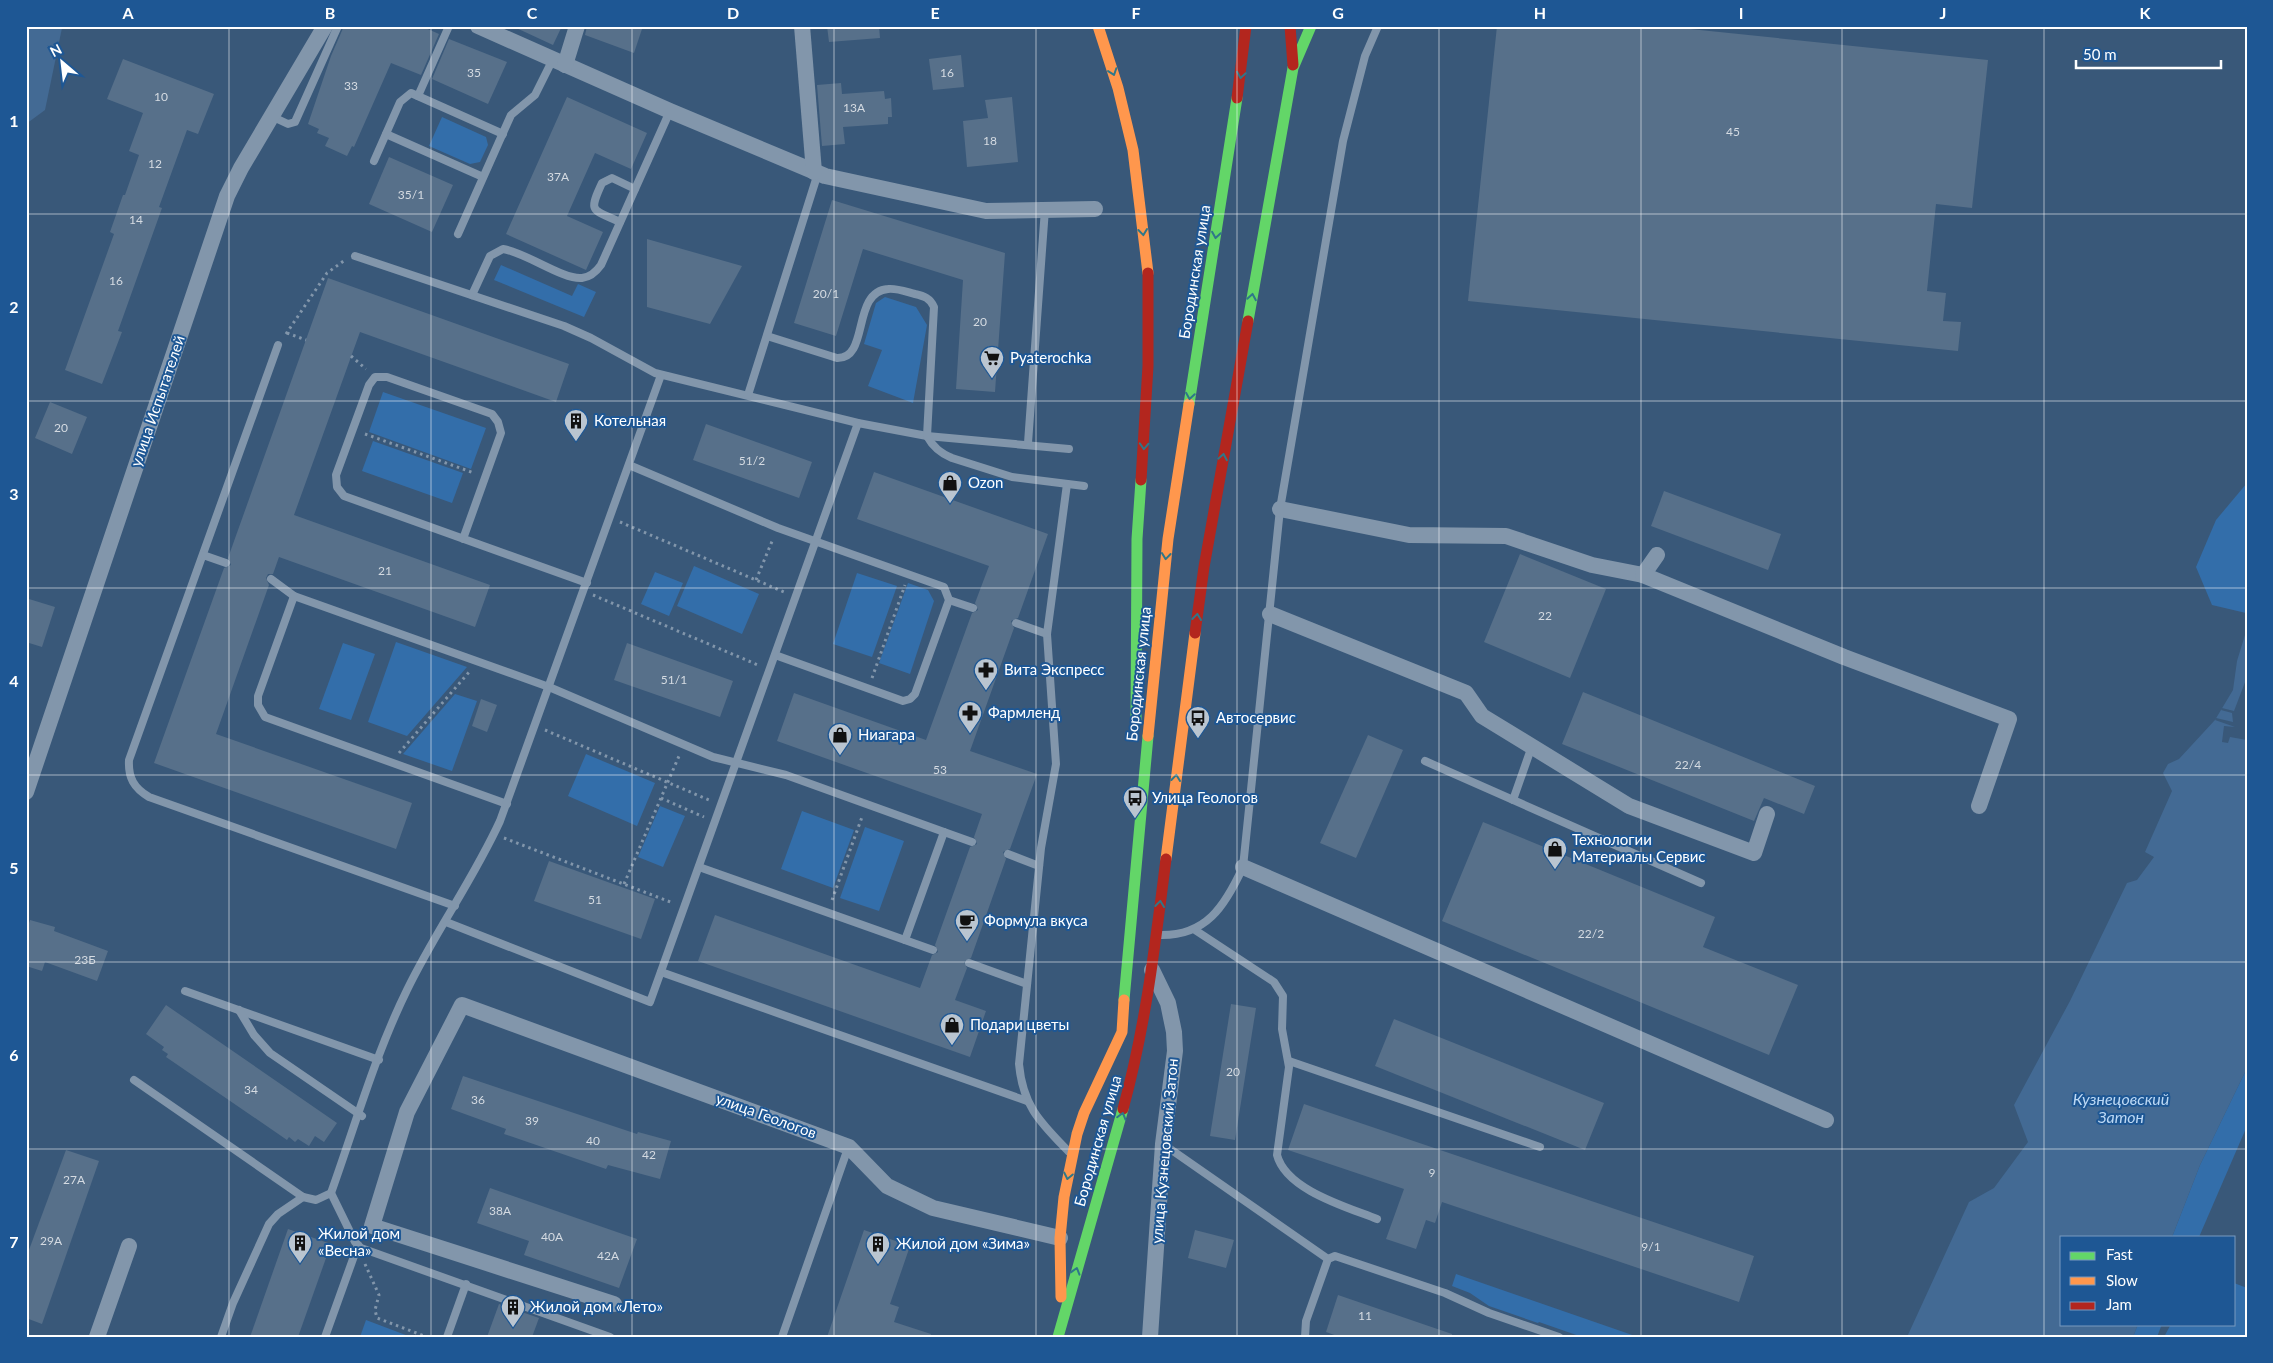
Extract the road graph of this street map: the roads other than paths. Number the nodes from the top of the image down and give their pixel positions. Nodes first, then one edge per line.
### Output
1 (324, 26) edge
2 (338, 26) edge
3 (449, 26) edge
4 (478, 26) edge
5 (577, 26) edge
6 (802, 26) edge
7 (1098, 26) edge
8 (1246, 26) edge
9 (1290, 26) edge
10 (1311, 26) edge
11 (1378, 26) edge
12 (559, 62) junction
13 (1293, 68) junction
14 (418, 96) junction
15 (670, 112) junction
16 (271, 116) junction
17 (386, 134) junction
18 (503, 134) junction
19 (374, 161) dead end
20 (816, 172) junction
21 (484, 177) junction
22 (635, 189) junction
23 (1044, 209) junction
24 (1095, 209) dead end
25 (620, 222) junction
26 (458, 234) dead end
27 (355, 256) road end
28 (472, 296) junction
29 (767, 336) junction
30 (278, 345) road end
31 (661, 375) junction
32 (748, 395) junction
33 (858, 423) junction
34 (927, 436) junction
35 (1028, 443) junction
36 (1069, 448) dead end
37 (629, 465) junction
38 (1067, 484) junction
39 (1084, 486) dead end
40 (1280, 509) junction
41 (463, 539) junction
42 (816, 542) junction
43 (203, 555) junction
44 (1657, 555) dead end
45 (226, 563) dead end
46 (1643, 575) junction
47 (271, 579) dead end
48 (587, 583) junction
49 (294, 596) junction
50 (949, 600) junction
51 (973, 608) dead end
52 (1270, 614) junction
53 (1016, 623) dead end
54 (1046, 634) junction
55 (775, 655) junction
56 (549, 687) junction
57 (1532, 746) junction
58 (736, 762) junction
59 (1425, 762) dead end
60 (26, 792) edge
61 (1512, 800) junction
62 (507, 804) junction
63 (1979, 806) dead end
64 (1767, 814) dead end
65 (944, 832) junction
66 (972, 842) dead end
67 (1008, 854) dead end
68 (1136, 854) junction
69 (1039, 866) junction
70 (699, 867) junction
71 (1243, 867) junction
72 (1701, 883) dead end
73 (455, 906) junction
74 (446, 922) junction
75 (1195, 930) junction
76 (1156, 935) junction
77 (905, 940) junction
78 (934, 950) dead end
79 (969, 963) dead end
80 (1152, 970) junction
81 (661, 972) junction
82 (1027, 984) junction
83 (185, 990) dead end
84 (239, 1010) junction
85 (379, 1060) junction
86 (1289, 1061) junction
87 (134, 1080) dead end
88 (1027, 1101) junction
89 (361, 1115) junction
90 (1826, 1120) dead end
91 (1163, 1144) junction
92 (849, 1147) junction
93 (1540, 1147) dead end
94 (1072, 1156) junction
95 (330, 1194) junction
96 (303, 1197) junction
97 (1378, 1219) dead end
98 (1060, 1238) junction
99 (358, 1245) junction
100 (128, 1246) dead end
101 (1328, 1259) junction
102 (466, 1284) junction
103 (614, 1304) dead end
104 (1062, 1318) junction
105 (97, 1337) edge
106 (221, 1337) edge
107 (325, 1337) edge
108 (447, 1337) edge
109 (610, 1337) edge
110 (782, 1337) edge
111 (1058, 1337) edge
112 (1150, 1337) edge
113 (1305, 1337) edge
114 (1559, 1337) edge

1 - 16 street, улица Испытателей
2 - 16 lane
3 - 14 lane
4 - 12 street
5 - 12 street
6 - 20 street
7 -> 68 street
8 -> 68 street, Бородинская улица
9 - 13 street
10 - 13 street
11 - 40 lane
12 - 15 street
12 - 18 lane
76 -> 13 street, Бородинская улица
14 - 17 lane
14 - 18 lane
15 - 20 street
15 - 22 lane
16 - 60 street, улица Испытателей
17 - 19 lane
17 - 21 lane
18 - 21 lane
20 - 23 street
20 - 29 lane
21 - 26 lane
22 - 25 lane
22 - 25 lane
23 - 24 street
23 - 35 lane
25 - 28 lane
27 - 28 lane
28 - 31 lane
29 - 32 lane
29 - 34 lane
30 - 43 lane
31 - 32 lane
31 - 37 lane
32 - 33 lane
33 - 34 lane
33 - 42 lane
34 - 35 lane
34 - 38 lane
35 - 36 lane
37 - 42 lane
37 - 48 lane
38 - 39 lane
38 - 54 lane
40 - 46 street
40 - 52 lane
41 - 41 lane
41 - 48 lane
42 - 50 lane
42 - 55 lane
43 - 45 lane
43 - 73 lane
44 - 46 street
46 - 63 street
47 - 49 lane
48 - 56 lane
49 - 56 lane
49 - 62 lane
50 - 51 lane
50 - 55 lane
52 - 57 street
52 - 71 lane
53 - 54 lane
54 - 69 lane
55 - 58 lane
56 - 58 lane
56 - 62 lane
57 - 61 lane
57 - 64 street
58 - 65 lane
58 - 70 lane
59 - 61 lane
61 - 72 lane
62 - 73 lane
65 - 66 lane
65 - 77 lane
67 - 69 lane
68 - 94 street, Бородинская улица
69 - 82 lane
70 - 77 lane
70 - 81 lane
71 - 75 lane
71 - 90 street
73 - 74 lane
74 - 81 lane
74 - 85 lane
75 - 76 lane
75 - 86 lane
76 - 80 street, Бородинская улица
77 - 78 lane
79 - 82 lane
80 - 91 street, улица Кузнецовский Затон
104 -> 80 street, Бородинская улица
81 - 88 lane
82 - 88 lane
83 - 84 lane
84 - 85 lane
84 - 89 lane
85 - 89 lane
86 - 93 lane
86 - 97 lane
87 - 96 lane
88 - 94 lane
89 - 95 lane
91 - 101 lane
91 - 112 street, улица Кузнецовский Затон
92 - 98 street, улица Геологов
92 - 103 street, улица Геологов
92 - 110 lane
94 -> 98 street, Бородинская улица
95 - 96 lane
95 - 99 lane
96 - 106 lane
98 - 104 street, Бородинская улица
99 - 102 lane
99 - 107 lane
100 - 105 street
101 - 113 lane
101 - 114 lane
102 - 108 lane
102 - 109 lane
104 - 111 street, Бородинская улица

